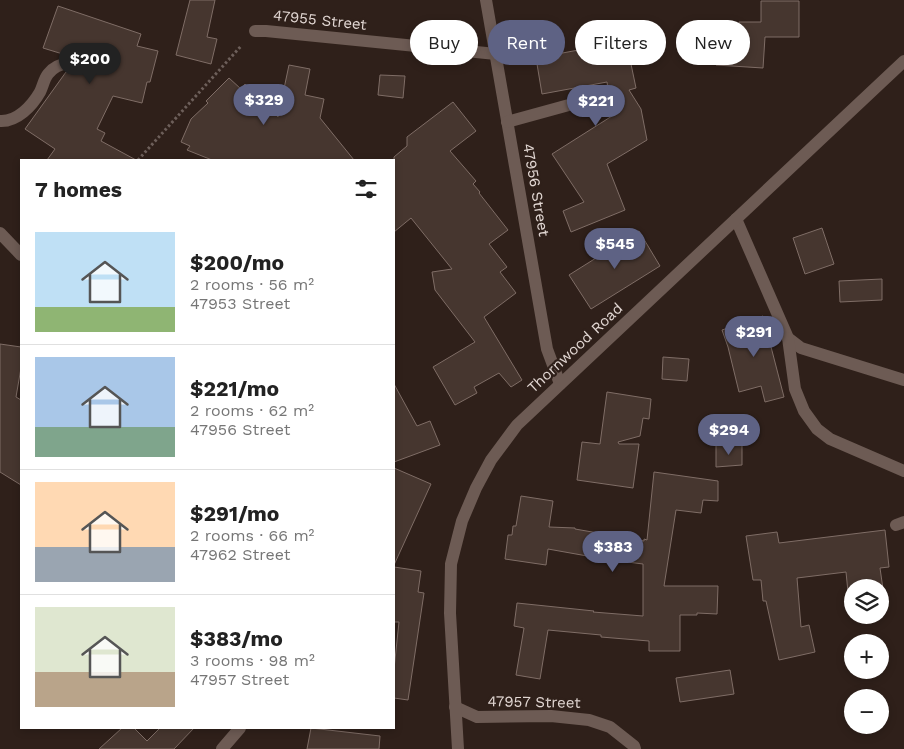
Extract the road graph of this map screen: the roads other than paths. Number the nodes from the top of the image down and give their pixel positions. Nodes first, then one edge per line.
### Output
1 (486, 0) edge
2 (490, 20) edge
3 (255, 31) road end
4 (488, 53) edge
5 (904, 61) edge
6 (69, 62) dead end
7 (498, 65) edge
8 (598, 97) dead end
9 (0, 121) edge
10 (508, 122) junction
11 (736, 219) junction
12 (0, 233) edge
13 (20, 254) edge
14 (788, 338) junction
15 (904, 380) edge
16 (560, 384) junction
17 (904, 471) edge
18 (455, 707) junction
19 (239, 729) edge
20 (222, 749) edge
21 (458, 749) edge
22 (635, 749) edge

1 - 2 street, 47956 Street
3 - 4 street, 47955 Street
5 - 11 street, Thornwood Road
6 - 9 street
7 - 10 street, 47956 Street
8 - 10 street
10 - 16 street, 47956 Street
11 - 14 street
11 - 16 street, Thornwood Road
12 - 13 street
14 - 15 street
14 - 17 street
16 - 18 street, Thornwood Road
18 - 21 street, Thornwood Road
18 - 22 street, 47957 Street
19 - 20 street

